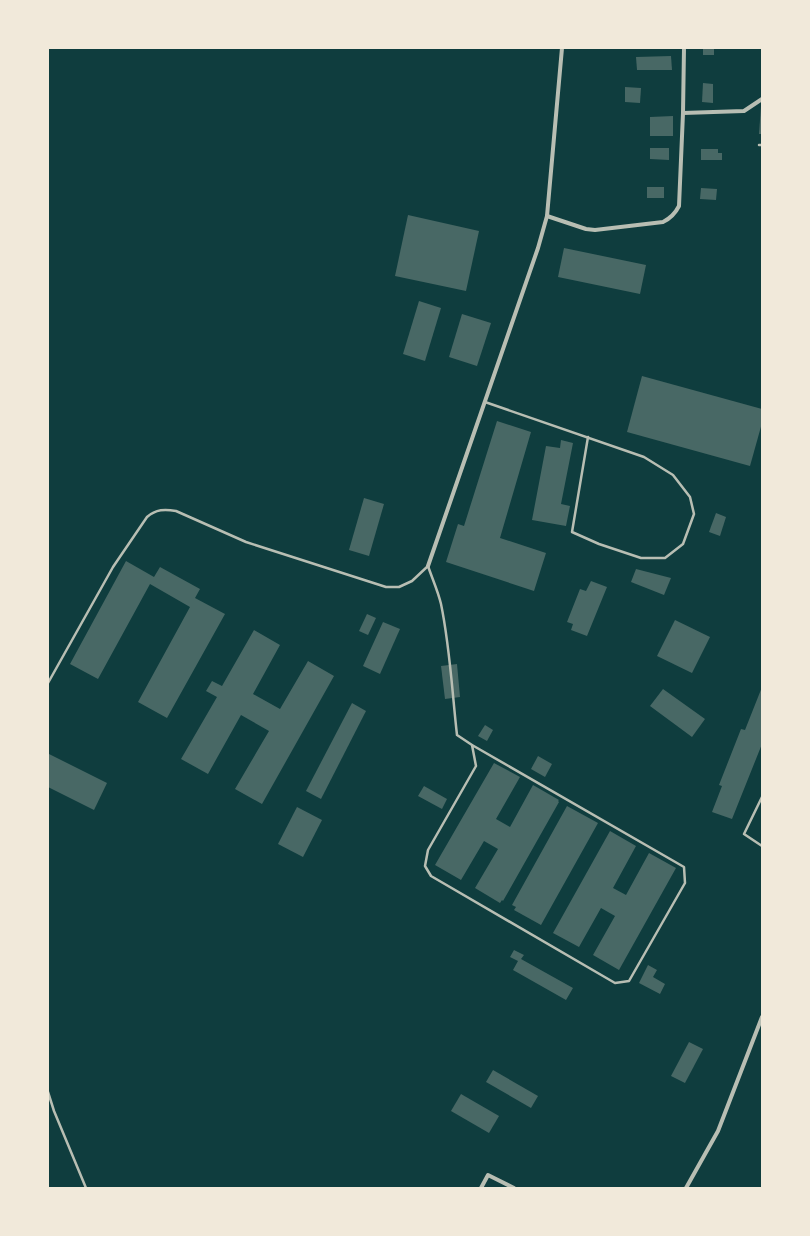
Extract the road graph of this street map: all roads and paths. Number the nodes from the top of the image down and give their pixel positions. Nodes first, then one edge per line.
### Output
1 (562, 48) edge
2 (684, 48) edge
3 (762, 99) edge
4 (683, 113) junction
5 (547, 216) junction
6 (485, 401) junction
7 (588, 437) junction
8 (428, 566) junction
9 (48, 683) edge
10 (472, 745) junction
11 (762, 797) edge
12 (762, 846) edge
13 (762, 1017) edge
14 (48, 1092) edge
15 (48, 1111) edge
16 (54, 1111) junction
17 (86, 1188) edge
18 (481, 1188) edge
19 (514, 1188) edge
20 (686, 1188) edge

1 - 5 street
2 - 4 street
3 - 4 street
4 - 5 street
5 - 6 street
6 - 7 lane
6 - 8 street
7 - 7 lane
8 - 9 lane
8 - 10 lane
10 - 10 lane
11 - 12 lane
13 - 20 street
14 - 16 lane
15 - 16 lane
16 - 17 lane
18 - 19 street

